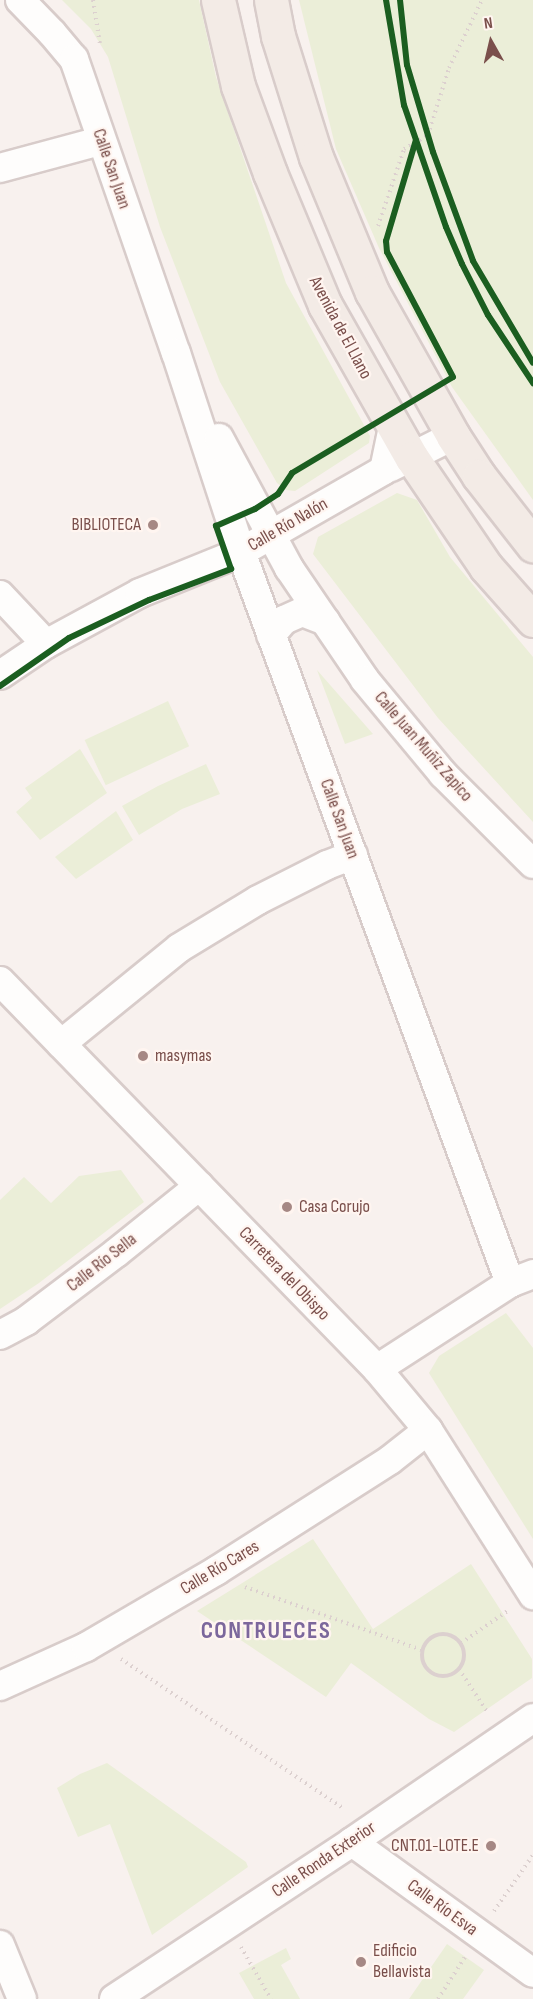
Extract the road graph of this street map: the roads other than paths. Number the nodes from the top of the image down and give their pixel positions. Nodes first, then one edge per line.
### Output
1 (20, 0) edge
2 (218, 0) edge
3 (271, 0) edge
4 (100, 141) junction
5 (0, 168) edge
6 (176, 353) junction
7 (453, 436) junction
8 (398, 464) junction
9 (269, 535) junction
10 (533, 545) edge
11 (241, 552) junction
12 (0, 595) edge
13 (533, 620) edge
14 (325, 621) junction
15 (271, 634) junction
16 (46, 644) junction
17 (0, 675) edge
18 (353, 855) junction
19 (533, 864) edge
20 (0, 981) edge
21 (61, 1044) junction
22 (199, 1186) junction
23 (522, 1279) edge
24 (0, 1335) edge
25 (377, 1369) junction
26 (428, 1430) junction
27 (533, 1595) edge
28 (0, 1686) edge
29 (533, 1718) edge
30 (352, 1842) junction
31 (0, 1945) edge
32 (533, 1973) edge
33 (22, 1999) edge
34 (114, 1999) edge

1 - 4 street, Calle San Juan
2 - 8 main road, Avenida de El Llano
3 - 7 main road
4 - 5 street
4 - 6 street, Calle San Juan
6 - 9 street, Calle San Juan
6 - 11 street, Calle San Juan
7 - 8 street, Calle Río Nalón
7 - 10 main road
8 - 9 street, Calle Río Nalón
8 - 13 main road, Avenida de El Llano
9 - 11 street, Calle Río Nalón
9 - 14 street, Calle Juan Muñíz Zapico
11 - 15 street, Calle San Juan
11 - 16 street, Calle Río Nalón
12 - 16 street
14 - 15 street
14 - 19 street, Calle Juan Muñíz Zapico
15 - 18 street, Calle San Juan
16 - 17 street, Calle Río Nalón
18 - 21 street
18 - 23 street, Calle San Juan
20 - 21 street, Carretera del Obispo
21 - 22 street, Carretera del Obispo
22 - 24 street, Calle Río Sella
22 - 25 street, Carretera del Obispo
23 - 25 street
25 - 26 street, Carretera del Obispo
26 - 27 street, Carretera del Obispo
26 - 28 street, Calle Río Cares
29 - 30 street, Calle Ronda Exterior
30 - 32 street, Calle Río Esva
30 - 34 street, Calle Ronda Exterior
31 - 33 street

